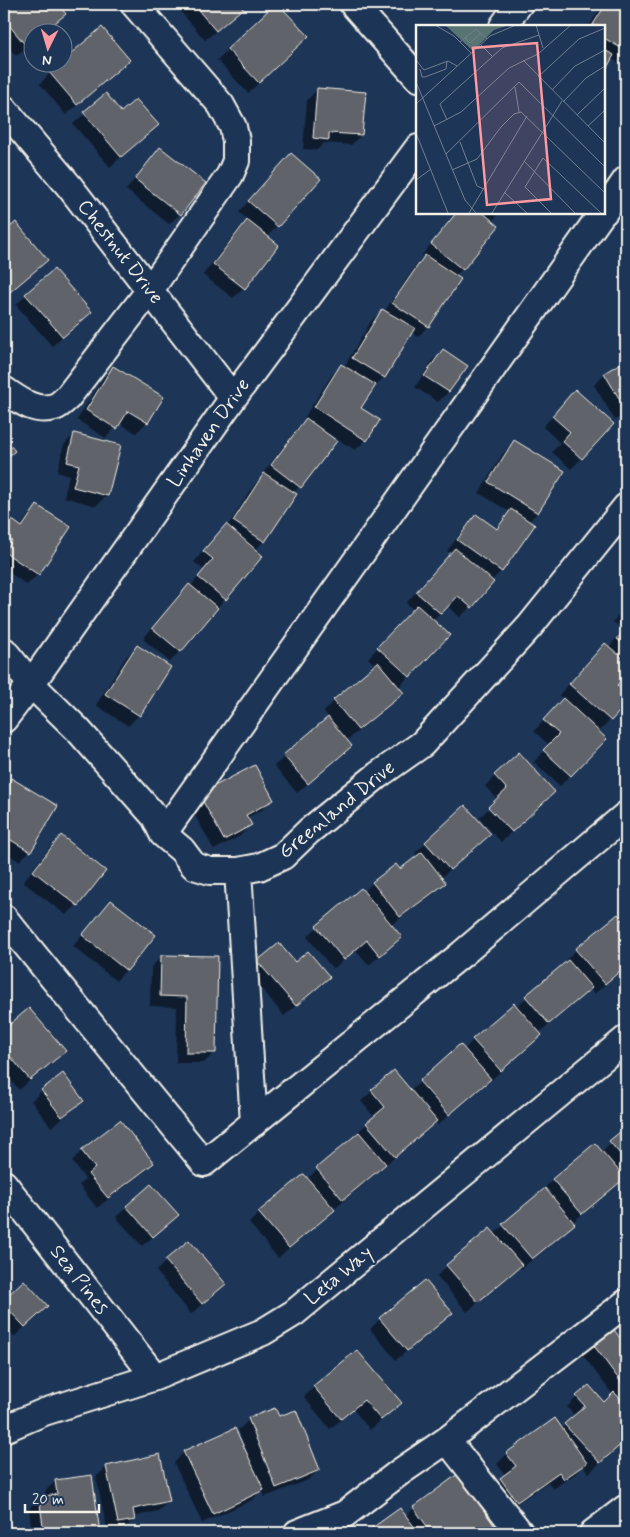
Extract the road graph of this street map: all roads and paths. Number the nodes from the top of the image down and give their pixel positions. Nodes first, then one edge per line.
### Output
1 (134, 4) edge
2 (353, 4) edge
3 (519, 4) edge
4 (504, 25) edge
5 (416, 76) edge
6 (4, 109) edge
7 (416, 151) edge
8 (626, 180) edge
9 (605, 211) edge
10 (603, 214) edge
11 (150, 290) junction
12 (4, 390) edge
13 (233, 398) junction
14 (626, 507) edge
15 (4, 651) edge
16 (31, 684) junction
17 (4, 720) edge
18 (626, 816) edge
19 (162, 834) junction
20 (238, 871) junction
21 (4, 918) edge
22 (626, 1039) edge
23 (254, 1123) junction
24 (8, 1200) edge
25 (626, 1303) edge
26 (155, 1377) junction
27 (4, 1429) edge
28 (447, 1440) junction
29 (626, 1508) edge
30 (297, 1533) edge
31 (520, 1533) edge
32 (593, 1533) edge

1 - 11 street
2 - 5 street
3 - 4 street
6 - 11 street, Chestnut Drive
7 - 13 street, Linhaven Drive
8 - 9 street
10 - 19 street
11 - 12 street
11 - 13 street, Chestnut Drive
13 - 16 street, Linhaven Drive
14 - 20 street, Greenland Drive
15 - 16 street, Greenland Drive
16 - 17 street, Linhaven Drive
16 - 19 street, Greenland Drive
18 - 23 street
19 - 20 street, Greenland Drive
20 - 23 street
21 - 23 street
22 - 26 street, Leta Way
24 - 26 street, Sea Pines
25 - 28 street
26 - 27 street, Leta Way
28 - 30 street
28 - 31 street
29 - 32 street

